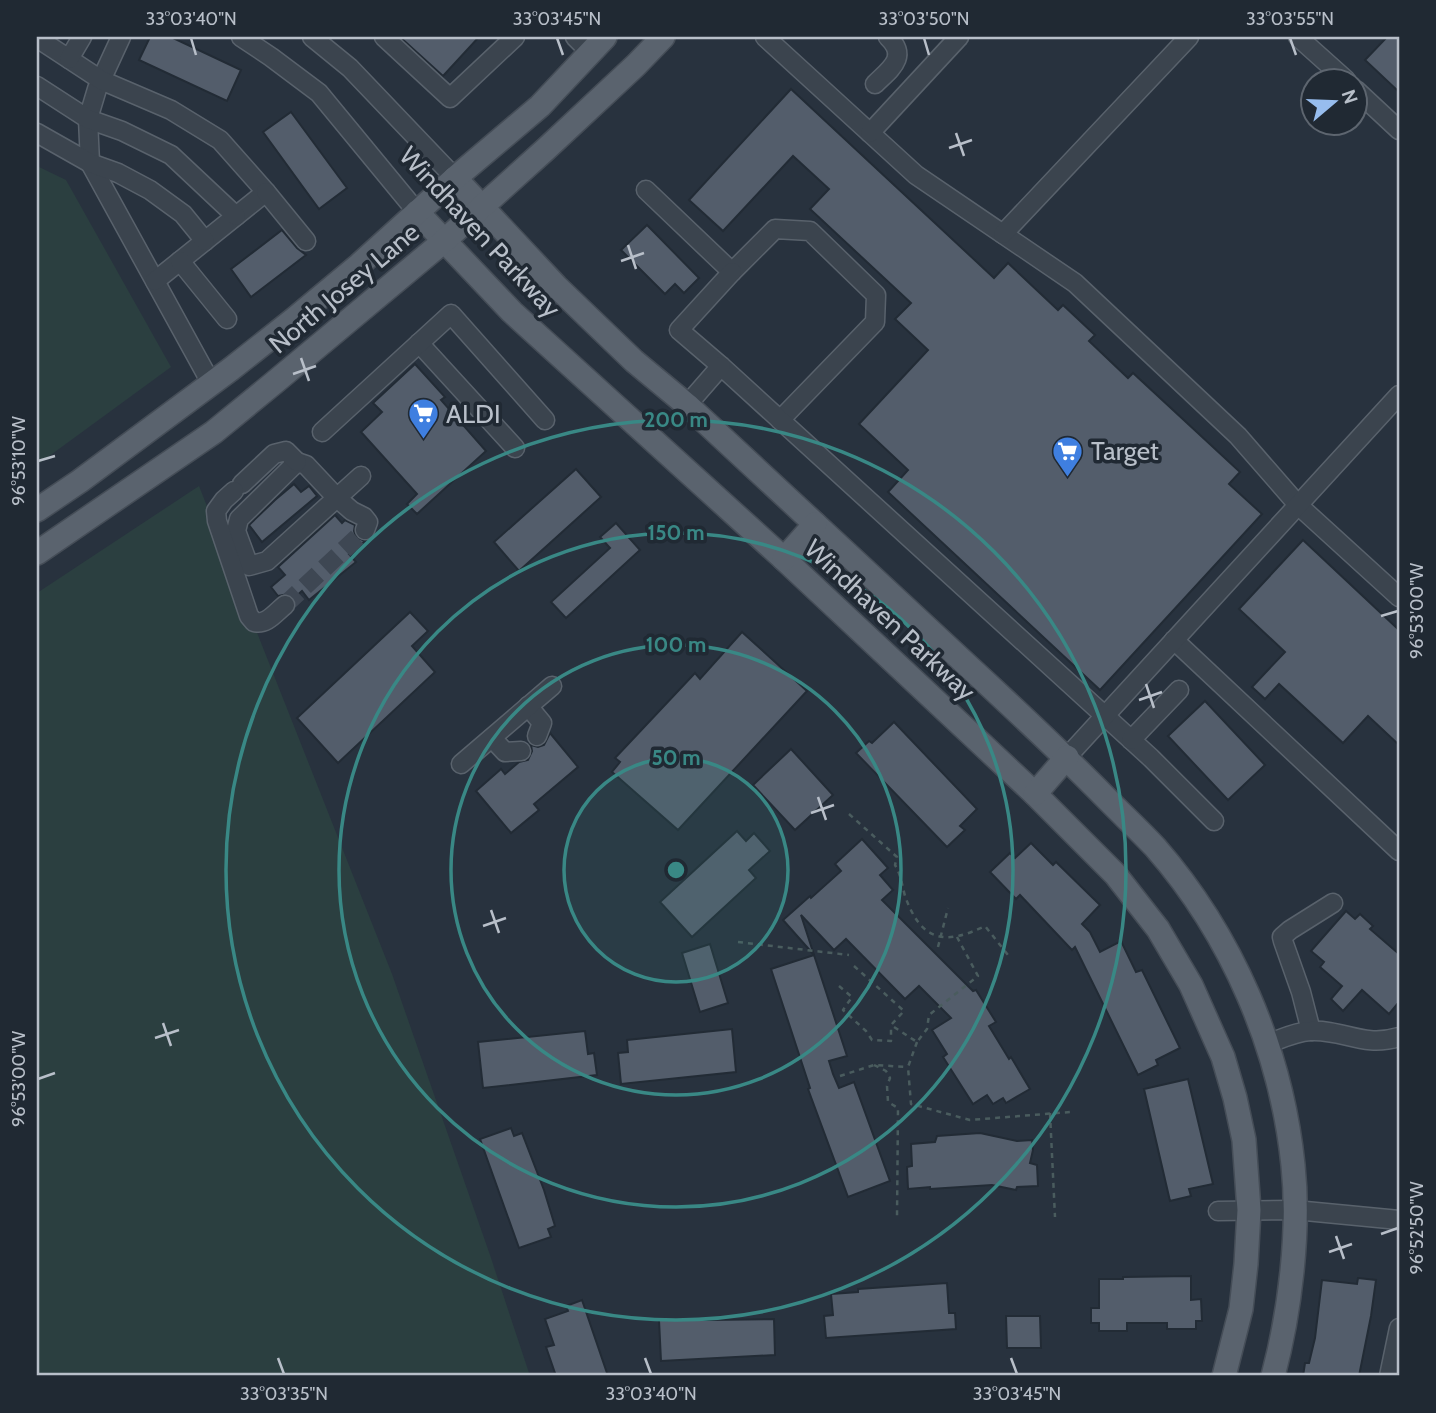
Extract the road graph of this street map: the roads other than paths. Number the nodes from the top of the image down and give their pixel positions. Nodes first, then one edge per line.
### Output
1 (82, 37) edge
2 (121, 37) edge
3 (241, 37) edge
4 (312, 37) edge
5 (384, 37) edge
6 (514, 37) edge
7 (663, 37) edge
8 (765, 37) edge
9 (888, 37) edge
10 (959, 37) edge
11 (1189, 37) edge
12 (1298, 37) edge
13 (37, 38) edge
14 (590, 42) edge
15 (69, 59) junction
16 (1330, 66) edge
17 (101, 80) junction
18 (875, 85) dead end
19 (37, 86) edge
20 (1370, 103) edge
21 (88, 120) junction
22 (1399, 130) edge
23 (37, 133) edge
24 (870, 133) junction
25 (90, 163) junction
26 (455, 178) junction
27 (646, 190) dead end
28 (266, 192) junction
29 (482, 207) junction
30 (417, 212) junction
31 (236, 216) junction
32 (1003, 234) junction
33 (205, 241) junction
34 (444, 241) junction
35 (306, 242) dead end
36 (180, 261) junction
37 (732, 272) junction
38 (155, 281) junction
39 (227, 319) dead end
40 (419, 343) junction
41 (721, 366) junction
42 (211, 383) junction
43 (1399, 395) edge
44 (687, 405) junction
45 (545, 420) dead end
46 (780, 420) junction
47 (321, 432) dead end
48 (515, 448) dead end
49 (297, 462) junction
50 (361, 476) dead end
51 (337, 498) junction
52 (1298, 505) junction
53 (37, 510) edge
54 (815, 524) junction
55 (365, 530) dead end
56 (37, 553) edge
57 (784, 559) junction
58 (1399, 597) edge
59 (285, 605) tunnel mouth
60 (1174, 640) junction
61 (552, 686) dead end
62 (1179, 690) dead end
63 (528, 706) junction
64 (1105, 716) junction
65 (537, 736) dead end
66 (492, 737) junction
67 (1131, 740) junction
68 (521, 751) dead end
69 (1067, 757) junction
70 (461, 764) dead end
71 (1035, 794) junction
72 (1214, 821) dead end
73 (1399, 851) edge
74 (1333, 903) dead end
75 (1311, 1031) junction
76 (1399, 1037) edge
77 (1267, 1044) junction
78 (1249, 1210) junction
79 (1295, 1210) junction
80 (1218, 1212) dead end
81 (1399, 1220) edge
82 (1399, 1328) edge
83 (1224, 1376) edge
84 (1273, 1376) edge
85 (1389, 1376) edge

1 - 15 street
2 - 17 street
3 - 30 street, Windhaven Parkway
4 - 26 street, Windhaven Parkway
5 - 6 street
7 - 29 main road, North Josey Lane
8 - 24 street
9 - 18 street
10 - 24 street
11 - 32 street
12 - 16 street
13 - 15 street
14 - 26 main road, North Josey Lane
15 - 17 street
17 - 21 street
17 - 28 street
19 - 21 street
20 - 22 street
21 - 25 street
21 - 31 street
23 - 25 street
24 - 32 street
25 - 33 street
25 - 38 street
26 - 29 main road, Windhaven Parkway
26 - 30 main road, North Josey Lane
27 - 37 street
28 - 31 street
28 - 35 street
29 - 34 main road, North Josey Lane
29 - 44 main road, Windhaven Parkway
30 - 34 main road, Windhaven Parkway
30 - 42 main road, North Josey Lane
31 - 33 street
32 - 52 street
33 - 36 street
34 - 56 main road, North Josey Lane
34 - 57 main road, Windhaven Parkway
36 - 38 street
36 - 39 street
37 - 41 street
37 - 46 street
38 - 42 street
40 - 45 street
40 - 47 street
40 - 48 street
41 - 44 street
41 - 46 street
42 - 53 main road, North Josey Lane
43 - 52 street
44 - 54 main road, Windhaven Parkway
46 - 64 street
49 - 51 street
49 - 51 street
49 - 59 street
50 - 51 street
51 - 55 street
52 - 58 street
52 - 60 street
54 - 57 main road
54 - 69 main road, Windhaven Parkway
57 - 71 main road, Windhaven Parkway
60 - 64 street
60 - 73 street
61 - 63 street
62 - 67 street
63 - 65 street
63 - 66 street
64 - 67 street
64 - 69 street
66 - 68 street
66 - 70 street
67 - 72 street
69 - 71 main road
69 - 77 main road, Windhaven Parkway
71 - 78 main road, Windhaven Parkway
74 - 75 street
75 - 76 street
75 - 77 street
77 - 79 main road, Windhaven Parkway
78 - 79 street
78 - 80 street
78 - 83 main road, Windhaven Parkway
79 - 81 street
79 - 84 main road, Windhaven Parkway
82 - 85 street

